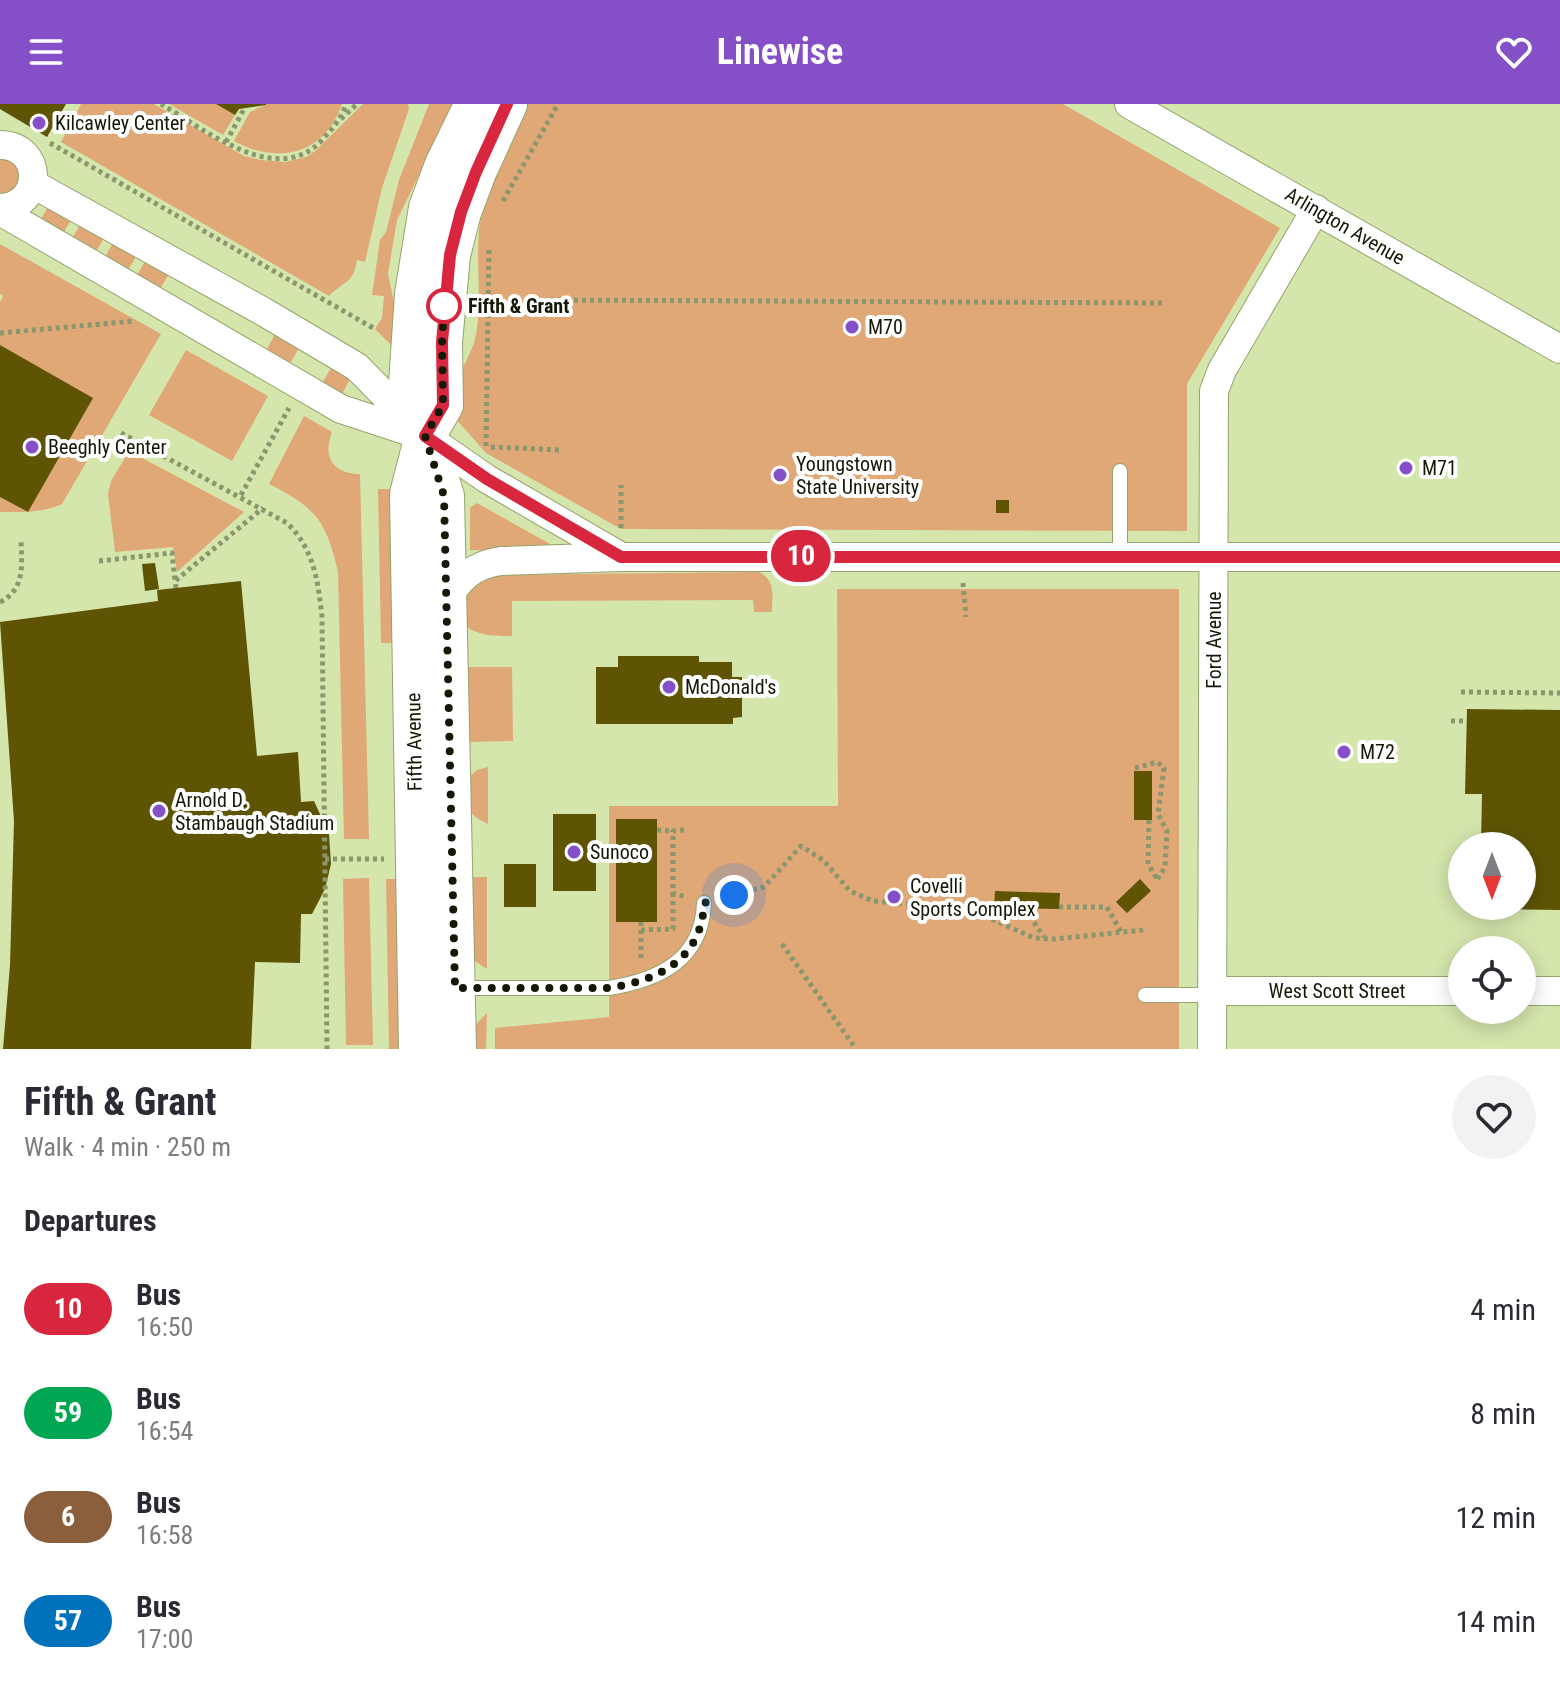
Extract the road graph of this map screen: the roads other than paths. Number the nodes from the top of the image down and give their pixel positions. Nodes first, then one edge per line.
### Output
1 (475, 104) edge
2 (507, 104) edge
3 (1129, 104) edge
4 (0, 145) edge
5 (33, 184) junction
6 (1316, 209) junction
7 (0, 210) edge
8 (205, 279) junction
9 (185, 317) junction
10 (1560, 349) edge
11 (425, 436) junction
12 (1120, 471) dead end
13 (621, 543) junction
14 (1120, 557) junction
15 (1214, 557) junction
16 (1560, 557) edge
17 (445, 609) junction
18 (704, 903) road end
19 (436, 988) junction
20 (1448, 991) edge
21 (1536, 991) edge
22 (1560, 991) edge
23 (1212, 993) junction
24 (1145, 995) dead end
25 (419, 1049) edge
26 (456, 1049) edge
27 (1212, 1049) edge

1 - 11 main road, Fifth Avenue
2 - 11 main road, Fifth Avenue
3 - 6 street, Arlington Avenue
4 - 5 street
5 - 7 street
5 - 8 street
6 - 10 street, Arlington Avenue
6 - 15 street, Ford Avenue
7 - 9 street
8 - 9 street
8 - 11 street
9 - 11 street
11 - 13 street
11 - 17 main road, Fifth Avenue
11 - 19 main road, Fifth Avenue
12 - 14 lane
13 - 14 street
13 - 17 street
14 - 15 street
15 - 16 street
15 - 23 street, Ford Avenue
17 - 19 main road, Fifth Avenue
18 - 19 lane
19 - 25 main road, Fifth Avenue
19 - 26 main road, Fifth Avenue
20 - 23 street, West Scott Street
21 - 22 street
23 - 24 lane
23 - 27 street, Ford Avenue

